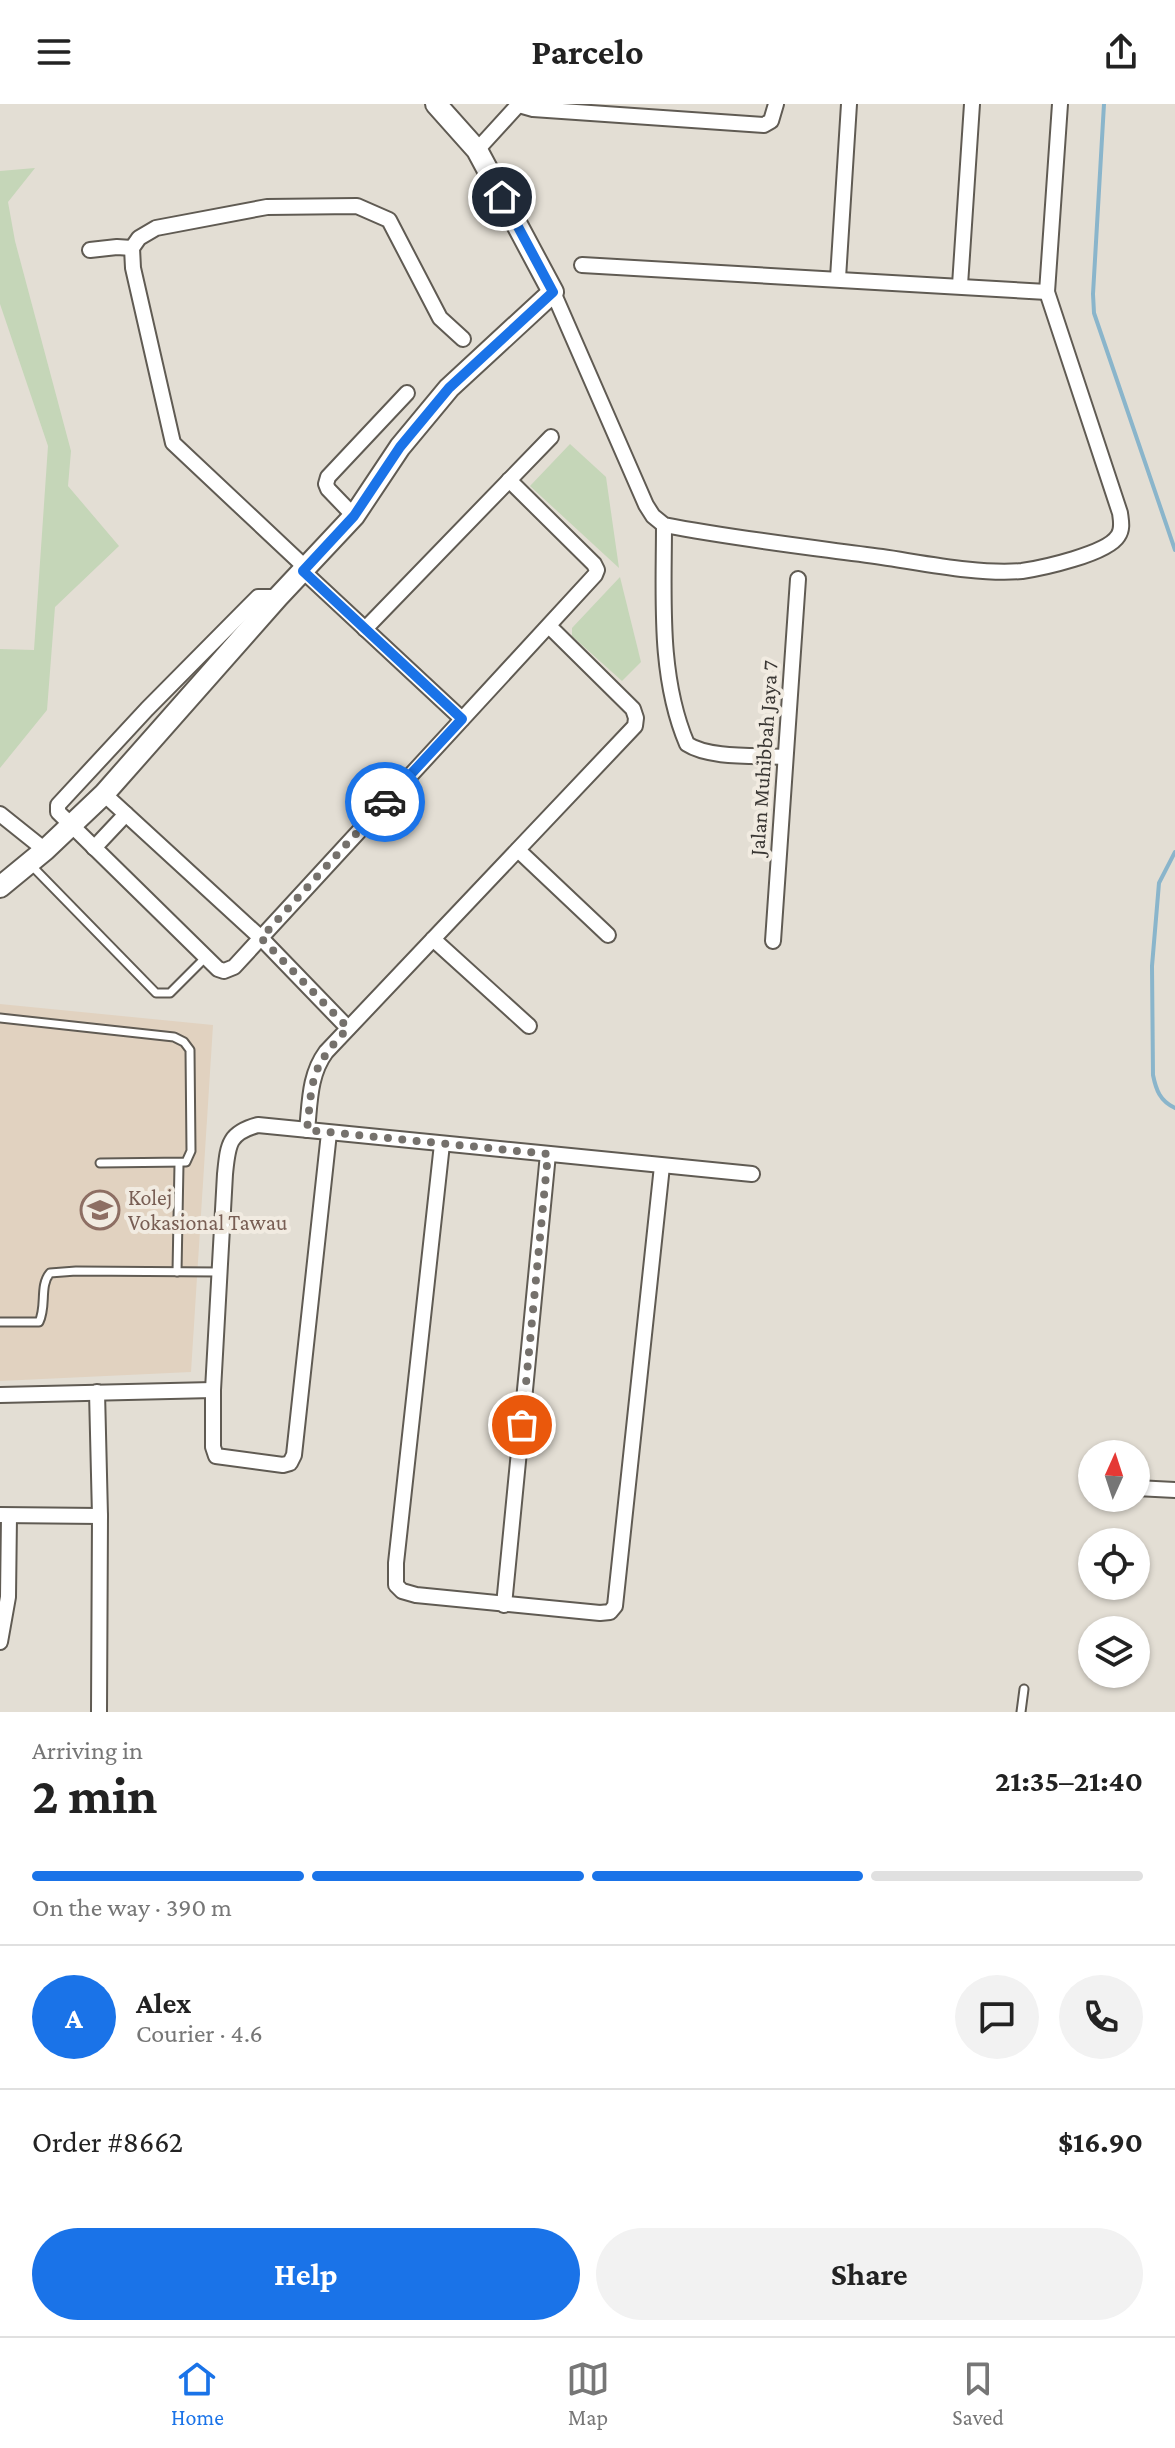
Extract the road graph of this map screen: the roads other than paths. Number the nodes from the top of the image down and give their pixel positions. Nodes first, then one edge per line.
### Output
1 (436, 104) edge
2 (776, 104) edge
3 (849, 104) edge
4 (972, 104) edge
5 (1060, 104) edge
6 (519, 105) edge
7 (477, 150) junction
8 (132, 248) junction
9 (90, 250) dead end
10 (582, 265) dead end
11 (838, 278) junction
12 (960, 285) junction
13 (553, 292) junction
14 (1047, 292) junction
15 (463, 339) dead end
16 (407, 393) dead end
17 (551, 437) dead end
18 (509, 480) junction
19 (354, 516) junction
20 (664, 525) junction
21 (305, 570) junction
22 (798, 579) dead end
23 (278, 597) junction
24 (549, 626) junction
25 (365, 629) junction
26 (462, 719) junction
27 (785, 757) junction
28 (104, 794) junction
29 (0, 814) edge
30 (126, 814) junction
31 (72, 826) junction
32 (94, 848) junction
33 (518, 850) junction
34 (38, 857) junction
35 (0, 887) edge
36 (608, 935) dead end
37 (261, 938) junction
38 (433, 939) junction
39 (773, 941) dead end
40 (206, 957) junction
41 (0, 1018) edge
42 (529, 1026) dead end
43 (348, 1028) junction
44 (307, 1130) junction
45 (329, 1133) junction
46 (442, 1144) junction
47 (548, 1154) junction
48 (100, 1163) dead end
49 (179, 1164) junction
50 (662, 1166) junction
51 (752, 1174) dead end
52 (177, 1272) junction
53 (219, 1272) junction
54 (0, 1322) edge
55 (213, 1390) junction
56 (97, 1392) junction
57 (0, 1395) edge
58 (1150, 1489) edge
59 (1175, 1490) edge
60 (4, 1515) edge
61 (100, 1516) junction
62 (504, 1605) junction
63 (0, 1642) edge
64 (1024, 1689) dead end
65 (99, 1712) edge
66 (1021, 1712) edge

1 - 7 street
2 - 6 street
3 - 11 street
4 - 12 street
5 - 14 street
6 - 7 street
7 - 13 street
8 - 9 street
8 - 15 street
8 - 21 street
10 - 11 street
11 - 12 street
12 - 14 street
13 - 19 street
13 - 20 street
14 - 20 street
16 - 19 street
17 - 18 street
18 - 24 street
18 - 25 street
19 - 21 street
20 - 27 street
21 - 23 street
21 - 25 street
22 - 27 street, Jalan Muhibbah Jaya 7
23 - 28 street
23 - 31 street
24 - 26 street
24 - 33 street
25 - 26 street
26 - 37 street
27 - 39 street, Jalan Muhibbah Jaya 7
28 - 30 street
28 - 31 street
29 - 34 street
30 - 32 street
30 - 37 street
31 - 32 street
31 - 34 street
32 - 40 street
33 - 36 street
33 - 38 street
34 - 35 street
34 - 40 lane
37 - 40 street
37 - 43 street
38 - 42 street
38 - 43 street
41 - 49 lane
43 - 44 street
44 - 45 street
44 - 53 street
45 - 46 street
45 - 55 street
46 - 47 street
46 - 62 street
47 - 50 street
47 - 62 street
48 - 49 lane
49 - 52 lane
50 - 51 street
50 - 62 street
52 - 53 lane
52 - 54 lane
53 - 55 street
55 - 56 street
56 - 57 street
56 - 61 street
58 - 59 street
60 - 61 street
60 - 63 street
61 - 65 street
64 - 66 lane

